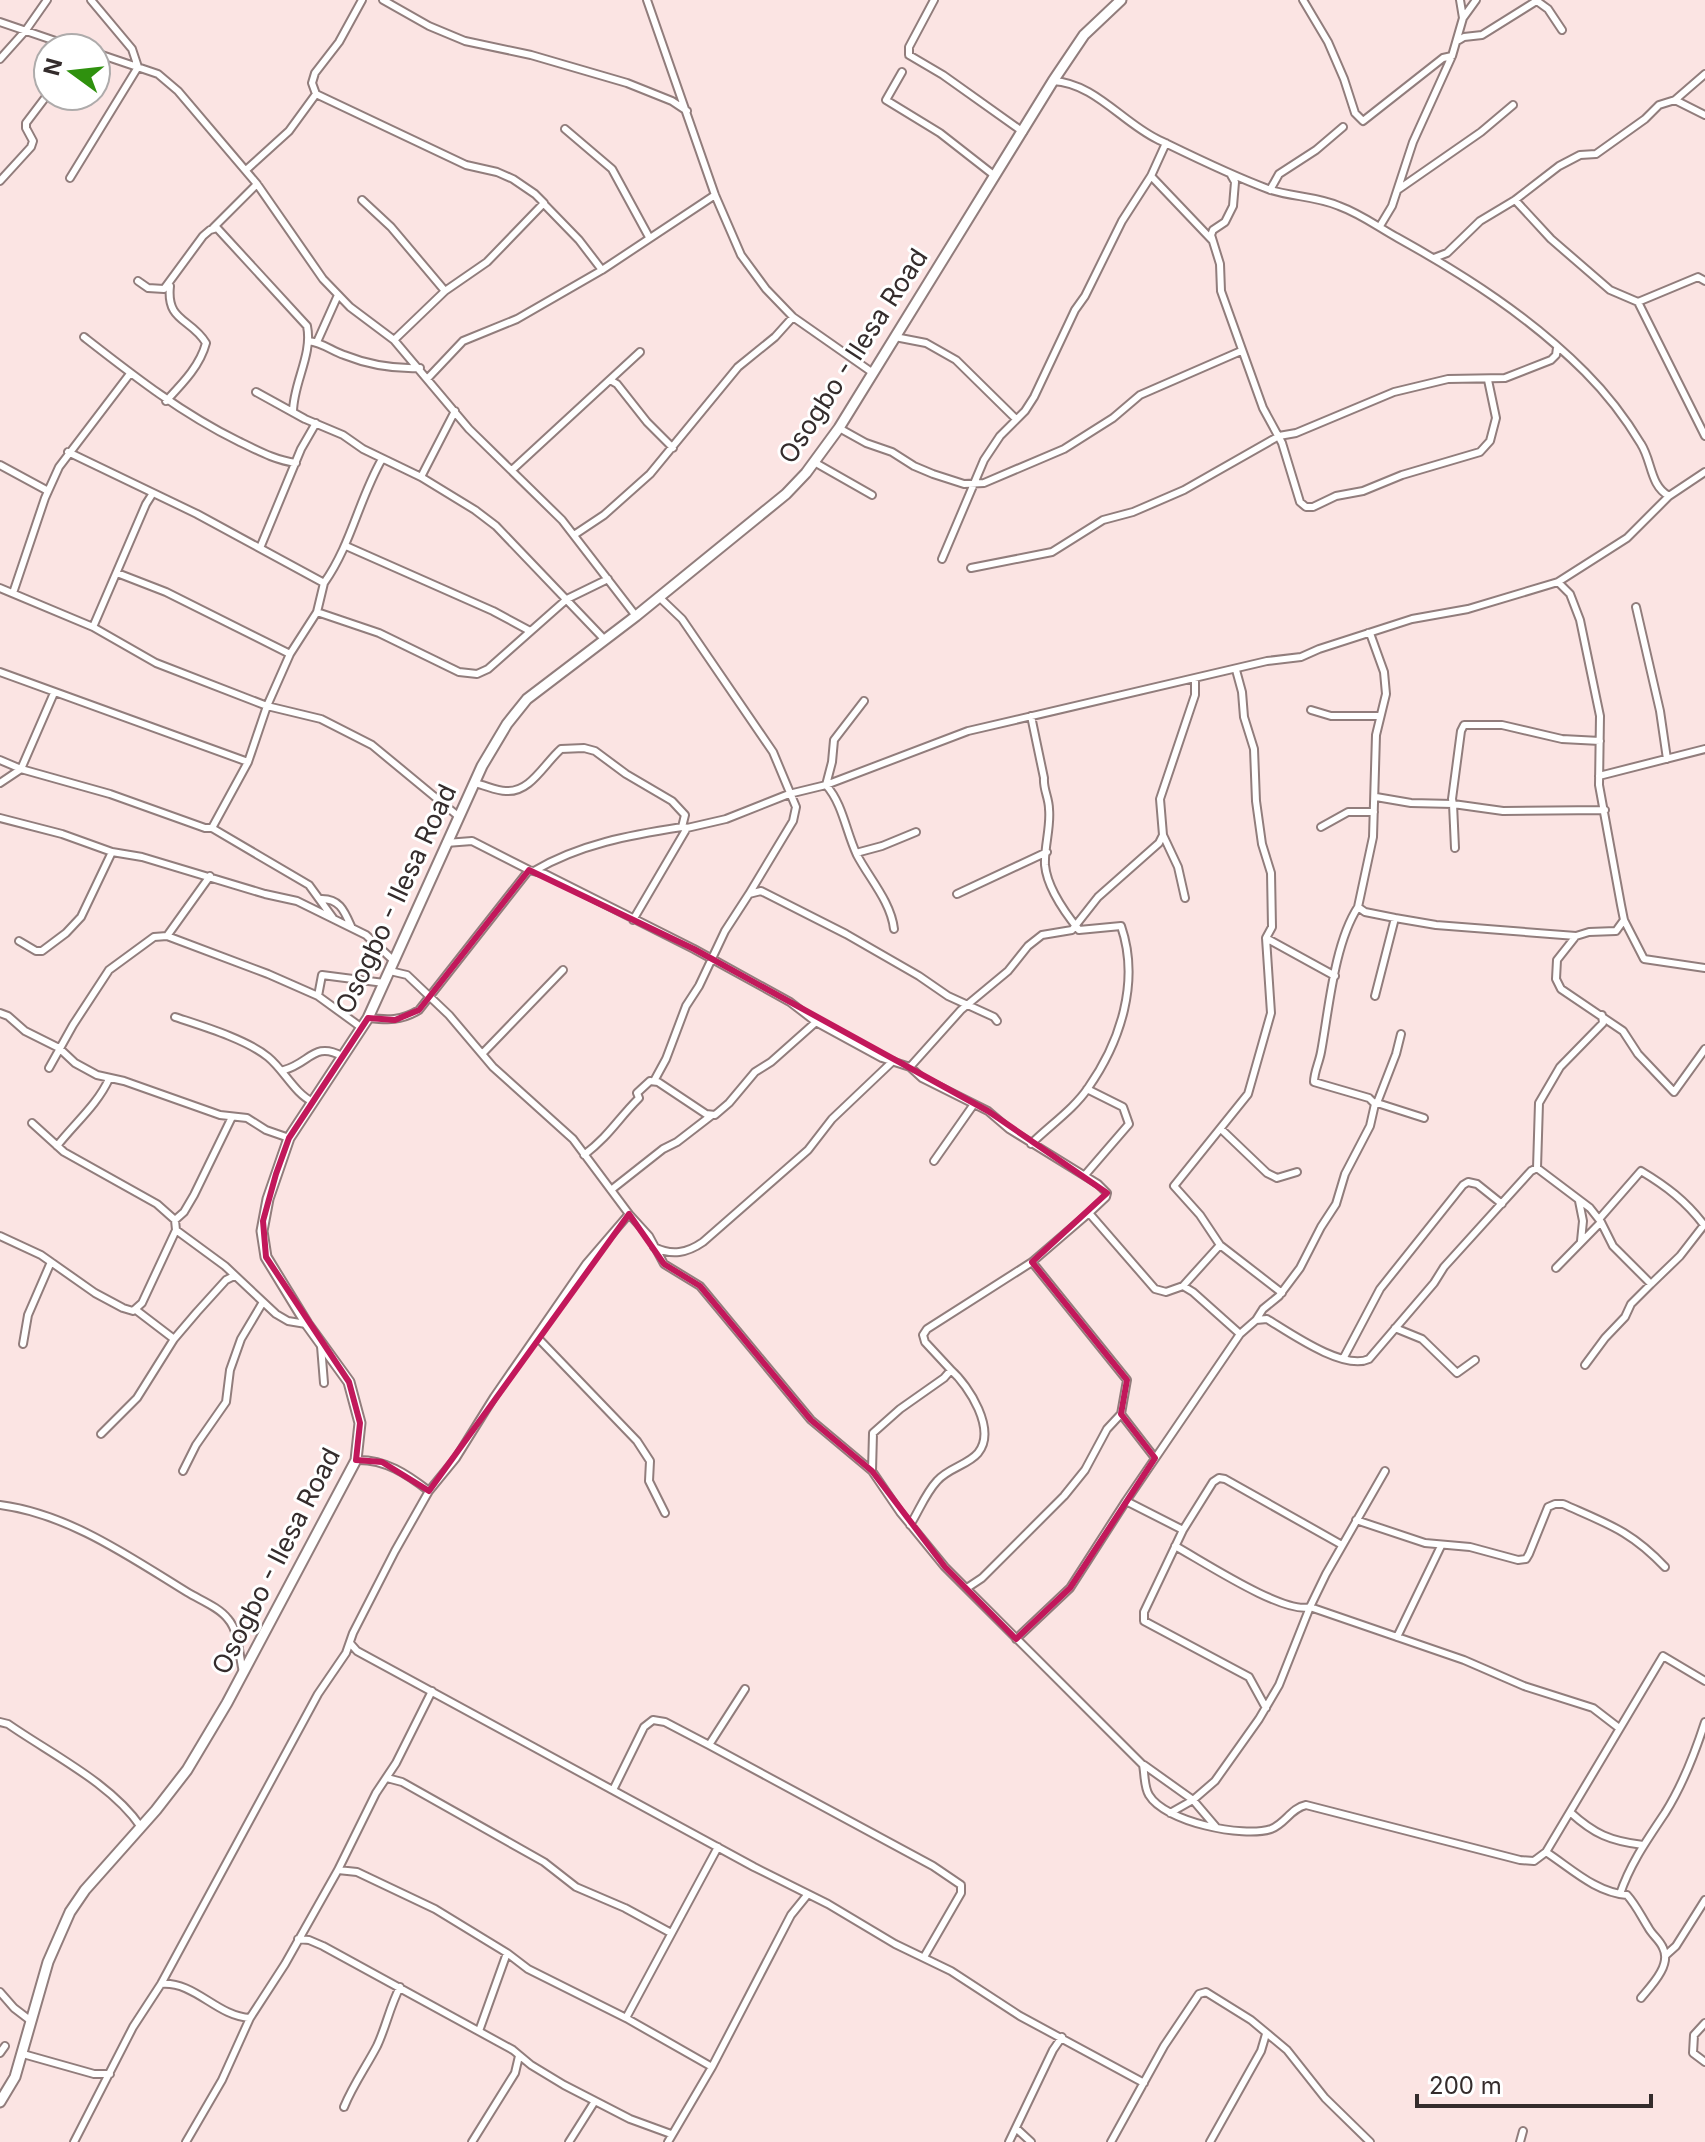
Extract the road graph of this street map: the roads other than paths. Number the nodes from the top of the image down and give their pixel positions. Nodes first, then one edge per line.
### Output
1 (47, 0) edge
2 (91, 0) edge
3 (362, 0) edge
4 (383, 0) edge
5 (647, 0) edge
6 (934, 0) edge
7 (1121, 0) edge
8 (1303, 0) edge
9 (1460, 0) edge
10 (1476, 0) edge
11 (1538, 0) edge
12 (1463, 18) junction
13 (0, 22) edge
14 (26, 30) junction
15 (1562, 30) dead end
16 (32, 32) edge
17 (1459, 40) junction
18 (1452, 56) junction
19 (112, 58) edge
20 (0, 59) edge
21 (138, 67) junction
22 (902, 72) dead end
23 (1705, 74) edge
24 (1053, 81) junction
25 (316, 94) junction
26 (1675, 100) junction
27 (1513, 105) dead end
28 (687, 111) junction
29 (34, 112) edge
30 (1705, 115) edge
31 (1343, 127) dead end
32 (565, 129) dead end
33 (1023, 132) junction
34 (1166, 143) junction
35 (246, 170) junction
36 (1231, 175) junction
37 (995, 176) junction
38 (1151, 176) junction
39 (70, 178) dead end
40 (0, 181) edge
41 (257, 184) junction
42 (1399, 189) junction
43 (1270, 190) junction
44 (715, 195) junction
45 (362, 200) dead end
46 (1515, 200) junction
47 (544, 203) junction
48 (1380, 226) junction
49 (213, 228) junction
50 (649, 237) junction
51 (1212, 240) junction
52 (1434, 258) junction
53 (602, 270) junction
54 (138, 281) dead end
55 (1705, 281) edge
56 (170, 285) junction
57 (445, 291) junction
58 (338, 295) junction
59 (1638, 302) junction
60 (793, 317) junction
61 (84, 337) dead end
62 (895, 337) junction
63 (394, 340) junction
64 (313, 342) junction
65 (1557, 348) junction
66 (1241, 351) junction
67 (640, 352) dead end
68 (420, 368) junction
69 (873, 373) junction
70 (129, 375) junction
71 (428, 378) junction
72 (610, 380) junction
73 (1488, 380) junction
74 (256, 392) dead end
75 (166, 401) junction
76 (455, 411) junction
77 (293, 412) junction
78 (1016, 419) junction
79 (316, 423) junction
80 (839, 428) junction
81 (1279, 436) junction
82 (1705, 436) edge
83 (673, 448) junction
84 (68, 452) junction
85 (382, 459) junction
86 (814, 462) junction
87 (296, 463) junction
88 (0, 465) edge
89 (512, 470) junction
90 (1705, 472) edge
91 (979, 474) junction
92 (421, 477) junction
93 (984, 483) junction
94 (972, 484) junction
95 (48, 491) junction
96 (153, 493) junction
97 (872, 495) dead end
98 (1669, 496) junction
99 (574, 535) junction
100 (346, 546) junction
101 (260, 548) junction
102 (942, 559) dead end
103 (971, 568) dead end
104 (117, 573) junction
105 (608, 579) junction
106 (1558, 582) junction
107 (324, 583) junction
108 (0, 588) edge
109 (13, 593) junction
110 (659, 597) junction
111 (567, 599) junction
112 (1636, 607) dead end
113 (317, 612) junction
114 (636, 616) junction
115 (93, 627) junction
116 (530, 631) junction
117 (1368, 633) junction
118 (604, 639) junction
119 (290, 654) junction
120 (1236, 670) junction
121 (0, 672) edge
122 (1195, 679) junction
123 (54, 693) junction
124 (864, 701) dead end
125 (267, 706) junction
126 (1311, 710) dead end
127 (1031, 716) junction
128 (1380, 716) junction
129 (1600, 741) junction
130 (1705, 749) edge
131 (1667, 759) junction
132 (0, 760) edge
133 (248, 762) junction
134 (21, 769) junction
135 (1599, 776) junction
136 (0, 783) edge
137 (473, 783) junction
138 (826, 785) junction
139 (789, 794) junction
140 (1376, 797) junction
141 (1453, 804) junction
142 (1605, 810) junction
143 (1374, 812) junction
144 (458, 816) junction
145 (0, 818) edge
146 (685, 827) junction
147 (1321, 827) dead end
148 (212, 828) junction
149 (916, 832) dead end
150 (1163, 835) junction
151 (446, 843) junction
152 (1455, 848) dead end
153 (112, 852) junction
154 (1047, 852) junction
155 (856, 853) junction
156 (532, 871) junction
157 (210, 876) junction
158 (749, 894) junction
159 (957, 894) dead end
160 (1185, 898) dead end
161 (320, 899) junction
162 (1358, 907) junction
163 (333, 918) junction
164 (1395, 918) junction
165 (633, 920) junction
166 (1624, 920) junction
167 (1075, 923) junction
168 (351, 926) junction
169 (894, 929) dead end
170 (167, 936) junction
171 (1576, 936) junction
172 (1266, 938) junction
173 (19, 941) dead end
174 (712, 959) junction
175 (392, 966) junction
176 (1705, 968) edge
177 (563, 970) dead end
178 (1335, 976) junction
179 (385, 983) junction
180 (318, 996) junction
181 (1375, 996) dead end
182 (430, 998) junction
183 (968, 1005) junction
184 (0, 1013) edge
185 (1602, 1015) junction
186 (175, 1017) dead end
187 (368, 1018) junction
188 (997, 1021) dead end
189 (816, 1022) junction
190 (362, 1028) junction
191 (1401, 1034) dead end
192 (59, 1048) junction
193 (1705, 1049) edge
194 (482, 1054) junction
195 (342, 1056) junction
196 (893, 1061) junction
197 (910, 1067) junction
198 (49, 1068) dead end
199 (284, 1070) junction
200 (109, 1079) junction
201 (654, 1081) junction
202 (1087, 1089) junction
203 (313, 1102) junction
204 (1375, 1102) junction
205 (974, 1104) junction
206 (712, 1115) junction
207 (232, 1117) junction
208 (1424, 1118) dead end
209 (32, 1123) dead end
210 (1222, 1130) junction
211 (289, 1138) junction
212 (1031, 1144) junction
213 (57, 1146) junction
214 (584, 1155) junction
215 (934, 1161) dead end
216 (1537, 1168) junction
217 (1297, 1172) dead end
218 (1085, 1175) junction
219 (611, 1190) junction
220 (1579, 1201) junction
221 (1502, 1204) junction
222 (1089, 1213) junction
223 (629, 1214) junction
224 (175, 1220) junction
225 (1600, 1220) junction
226 (176, 1230) junction
227 (0, 1236) edge
228 (1581, 1241) junction
229 (1220, 1245) junction
230 (654, 1247) junction
231 (51, 1262) junction
232 (1032, 1262) junction
233 (1556, 1268) dead end
234 (234, 1276) junction
235 (1651, 1284) junction
236 (1183, 1286) junction
237 (1282, 1293) junction
238 (263, 1302) junction
239 (136, 1310) junction
240 (1256, 1320) junction
241 (307, 1324) junction
242 (1395, 1328) junction
243 (1240, 1334) junction
244 (537, 1337) junction
245 (174, 1339) junction
246 (321, 1343) junction
247 (23, 1344) dead end
248 (1343, 1359) junction
249 (1475, 1360) dead end
250 (1585, 1365) dead end
251 (951, 1370) junction
252 (324, 1383) dead end
253 (1121, 1414) junction
254 (101, 1434) dead end
255 (1155, 1458) junction
256 (356, 1460) junction
257 (183, 1471) dead end
258 (872, 1471) junction
259 (1385, 1471) dead end
260 (429, 1491) junction
261 (1126, 1501) junction
262 (0, 1505) edge
263 (665, 1513) dead end
264 (1356, 1520) junction
265 (910, 1525) junction
266 (1183, 1530) junction
267 (1342, 1545) junction
268 (1175, 1546) junction
269 (1441, 1546) junction
270 (1665, 1567) dead end
271 (967, 1588) junction
272 (1310, 1607) junction
273 (1397, 1637) junction
274 (1016, 1639) junction
275 (350, 1643) junction
276 (238, 1651) junction
277 (357, 1651) junction
278 (346, 1653) junction
279 (252, 1656) junction
280 (243, 1672) junction
281 (1705, 1681) edge
282 (745, 1689) dead end
283 (432, 1691) junction
284 (1266, 1708) junction
285 (0, 1722) edge
286 (1705, 1722) edge
287 (1619, 1728) junction
288 (709, 1745) junction
289 (1143, 1765) junction
290 (387, 1778) junction
291 (613, 1790) junction
292 (1193, 1800) junction
293 (1570, 1812) junction
294 (1170, 1813) junction
295 (141, 1827) junction
296 (1216, 1827) junction
297 (1643, 1845) junction
298 (718, 1847) junction
299 (1546, 1852) junction
300 (338, 1870) junction
301 (808, 1894) junction
302 (1620, 1894) junction
303 (1705, 1900) edge
304 (671, 1933) junction
305 (298, 1939) junction
306 (507, 1953) junction
307 (1666, 1955) junction
308 (924, 1957) junction
309 (161, 1984) junction
310 (400, 1987) junction
311 (0, 1992) edge
312 (1641, 1998) dead end
313 (250, 2018) junction
314 (626, 2018) junction
315 (31, 2021) junction
316 (1705, 2023) edge
317 (479, 2031) junction
318 (1266, 2034) junction
319 (1062, 2037) junction
320 (5, 2046) dead end
321 (0, 2053) edge
322 (23, 2054) junction
323 (519, 2056) junction
324 (1705, 2062) edge
325 (712, 2067) junction
326 (94, 2074) junction
327 (110, 2074) junction
328 (1144, 2083) junction
329 (103, 2087) junction
330 (595, 2101) junction
331 (0, 2102) edge
332 (344, 2107) dead end
333 (1017, 2129) junction
334 (1523, 2131) dead end
335 (671, 2134) junction
336 (1113, 2141) edge
337 (74, 2142) edge
338 (186, 2142) edge
339 (472, 2142) edge
340 (569, 2142) edge
341 (668, 2142) edge
342 (1009, 2142) edge
343 (1031, 2142) edge
344 (1210, 2142) edge
345 (1370, 2142) edge
346 (1520, 2142) edge

1 - 14 street
2 - 21 street
3 - 25 street
4 - 28 street
5 - 28 street
6 - 33 street
7 - 24 main road, Osogbo - Ilesa Road
8 - 18 street
9 - 12 street
10 - 12 street
11 - 15 street
11 - 17 street
12 - 17 street
13 - 14 street
14 - 16 street
14 - 20 street
17 - 18 street
18 - 42 street
19 - 21 street
21 - 35 street
21 - 39 street
22 - 37 street
23 - 26 street
24 - 33 main road, Osogbo - Ilesa Road
24 - 34 street
25 - 35 street
25 - 47 street
26 - 30 street
26 - 46 street
27 - 42 street
28 - 44 street
29 - 40 street
31 - 43 street
32 - 50 street
33 - 37 main road, Osogbo - Ilesa Road
34 - 36 street
34 - 38 street
35 - 41 street
36 - 43 street
36 - 51 street
37 - 62 main road, Osogbo - Ilesa Road
38 - 51 street
38 - 78 street
41 - 49 street
41 - 58 street
42 - 48 street
43 - 48 street
44 - 50 street
44 - 60 street
45 - 57 street
46 - 52 street
46 - 59 street
47 - 53 street
47 - 57 street
48 - 52 street
49 - 56 street
49 - 64 street
50 - 53 street
51 - 66 street
52 - 65 street
53 - 71 street
54 - 56 street
55 - 59 street
56 - 75 street
57 - 63 street
58 - 63 street
58 - 64 street
59 - 82 street
60 - 69 street
60 - 83 street
61 - 70 street
62 - 69 main road, Osogbo - Ilesa Road
62 - 78 street
63 - 68 street
64 - 68 street
64 - 77 street
65 - 73 street
65 - 98 street
66 - 81 street
66 - 93 street
67 - 72 street
68 - 71 street
69 - 80 main road, Osogbo - Ilesa Road
70 - 75 street
70 - 84 street
71 - 76 street
72 - 83 street
72 - 89 street
73 - 81 street
73 - 81 street
74 - 77 street
75 - 87 street
76 - 89 street
76 - 92 street
77 - 79 street
78 - 91 street
79 - 85 street
79 - 87 street
80 - 86 main road, Osogbo - Ilesa Road
80 - 94 street
81 - 103 street
83 - 99 street
84 - 95 street
84 - 96 street
85 - 92 street
85 - 100 street
86 - 97 street
86 - 110 main road, Osogbo - Ilesa Road
87 - 101 street
88 - 95 street
89 - 99 street
90 - 98 street
91 - 93 street
91 - 94 street
92 - 111 street
93 - 94 street
94 - 102 street
95 - 109 street
96 - 101 street
96 - 104 street
98 - 106 street
99 - 105 street
100 - 107 street
100 - 116 street
101 - 107 street
104 - 115 street
104 - 119 street
105 - 111 street
105 - 114 street
106 - 117 street
106 - 129 street
107 - 113 street
108 - 109 street
109 - 115 street
110 - 114 main road, Osogbo - Ilesa Road
110 - 139 street
111 - 116 street
111 - 118 street
112 - 131 street
113 - 116 street
113 - 119 street
114 - 118 main road, Osogbo - Ilesa Road
115 - 125 street
117 - 120 street
117 - 128 street
118 - 137 main road, Osogbo - Ilesa Road
119 - 125 street
120 - 122 street
120 - 172 street
121 - 123 street
122 - 127 street
122 - 150 street
123 - 133 street
123 - 134 street
124 - 138 street
125 - 133 street
125 - 144 street
126 - 128 street
127 - 138 street
127 - 154 street
128 - 140 street
129 - 135 street
129 - 141 street
130 - 131 street
131 - 135 street
132 - 134 street
133 - 148 street
134 - 136 street
134 - 148 street
135 - 142 street
137 - 144 main road, Osogbo - Ilesa Road
137 - 146 street
138 - 139 street
138 - 155 street
139 - 146 street
139 - 158 street
140 - 141 street
140 - 143 street
141 - 142 street
141 - 152 street
142 - 166 street
143 - 147 street
143 - 162 street
144 - 151 main road, Osogbo - Ilesa Road
145 - 153 street
146 - 156 street
146 - 165 street
148 - 161 street
149 - 155 street
150 - 160 street
150 - 167 street
151 - 156 street
151 - 175 main road, Osogbo - Ilesa Road
153 - 157 street
153 - 173 street
154 - 159 street
154 - 167 street
155 - 169 street
156 - 165 street
156 - 182 street
157 - 163 street
157 - 170 street
158 - 174 street
158 - 183 street
161 - 163 street
161 - 168 street
162 - 164 street
162 - 178 street
163 - 168 street
164 - 171 street
164 - 181 street
165 - 174 street
166 - 171 street
166 - 176 street
167 - 183 street
167 - 202 street
168 - 175 street
170 - 180 street
170 - 192 street
171 - 185 street
172 - 178 street
172 - 210 street
174 - 189 street
174 - 201 street
175 - 179 main road, Osogbo - Ilesa Road
175 - 182 street
177 - 194 street
178 - 204 street
179 - 180 street
179 - 187 main road, Osogbo - Ilesa Road
180 - 190 street
182 - 187 street
182 - 194 street
183 - 188 street
183 - 197 street
184 - 192 street
185 - 193 street
185 - 216 street
186 - 199 street
187 - 190 main road, Osogbo - Ilesa Road
189 - 196 street
189 - 206 street
190 - 195 main road, Osogbo - Ilesa Road
191 - 204 street
192 - 198 street
192 - 200 street
194 - 214 street
195 - 199 street
195 - 203 main road, Osogbo - Ilesa Road
196 - 197 street
196 - 230 street
197 - 205 street
199 - 203 street
200 - 207 street
200 - 213 street
201 - 206 street
201 - 214 street
202 - 212 street
202 - 218 street
203 - 211 main road, Osogbo - Ilesa Road
204 - 208 street
204 - 237 street
205 - 212 street
205 - 215 street
206 - 219 street
207 - 211 street
207 - 224 street
209 - 213 street
210 - 217 street
210 - 229 street
211 - 241 main road, Osogbo - Ilesa Road
212 - 218 street
213 - 224 street
214 - 219 street
216 - 220 street
216 - 221 street
218 - 222 street
219 - 223 street
220 - 225 street
220 - 228 street
221 - 242 street
221 - 248 street
222 - 232 street
222 - 236 street
223 - 230 street
223 - 244 street
224 - 226 street
225 - 228 street
225 - 235 street
225 - 235 street
226 - 234 street
226 - 239 street
227 - 231 street
228 - 233 street
229 - 236 street
229 - 237 street
230 - 258 street
231 - 239 street
231 - 247 street
232 - 251 street
232 - 253 street
234 - 238 street
234 - 245 street
235 - 250 street
236 - 243 street
237 - 240 street
238 - 241 street
238 - 257 street
239 - 245 street
240 - 243 street
240 - 248 street
241 - 246 main road, Osogbo - Ilesa Road
242 - 248 street
242 - 249 street
243 - 255 street
244 - 260 street
244 - 263 street
245 - 254 street
246 - 252 street
246 - 256 main road, Osogbo - Ilesa Road
251 - 258 street
251 - 265 street
253 - 255 street
253 - 271 street
255 - 261 street
256 - 260 street
256 - 279 main road, Osogbo - Ilesa Road
258 - 265 street
259 - 264 street
260 - 275 street
261 - 266 street
261 - 274 street
262 - 276 street
264 - 267 street
264 - 269 street
265 - 271 street
266 - 267 street
266 - 268 street
267 - 272 street
268 - 272 street
268 - 284 street
269 - 270 street
269 - 273 street
271 - 274 street
272 - 273 street
272 - 284 street
273 - 287 street
274 - 289 street
275 - 277 street
275 - 278 street
276 - 279 street
276 - 280 street
277 - 278 street
277 - 283 street
278 - 309 street
279 - 280 main road, Osogbo - Ilesa Road
280 - 295 main road, Osogbo - Ilesa Road
281 - 287 street
282 - 288 street
283 - 290 street
283 - 291 street
284 - 292 street
285 - 295 street
286 - 297 street
287 - 293 street
288 - 291 street
288 - 308 street
289 - 292 street
289 - 294 street
290 - 300 street
290 - 304 street
291 - 298 street
292 - 294 street
292 - 296 street
293 - 297 street
293 - 299 street
294 - 296 street
295 - 315 main road, Osogbo - Ilesa Road
296 - 299 street
297 - 302 street
298 - 301 street
298 - 304 street
299 - 302 street
300 - 305 street
300 - 306 street
301 - 308 street
301 - 325 street
302 - 307 street
303 - 307 street
304 - 314 street
305 - 310 street
305 - 313 street
306 - 314 street
306 - 317 street
307 - 312 street
308 - 319 street
309 - 313 street
309 - 327 street
310 - 317 street
310 - 332 street
311 - 315 street
313 - 338 street
314 - 325 street
315 - 322 main road, Osogbo - Ilesa Road
316 - 324 street
317 - 323 street
318 - 328 street
318 - 344 street
318 - 345 street
319 - 328 street
319 - 333 street
320 - 321 street
322 - 326 street
322 - 331 main road, Osogbo - Ilesa Road
323 - 330 street
323 - 339 street
325 - 335 street
326 - 327 street
326 - 329 street
327 - 329 street
328 - 336 street
329 - 337 street
330 - 335 street
330 - 340 street
333 - 342 street
333 - 343 street
334 - 346 street
335 - 341 street

